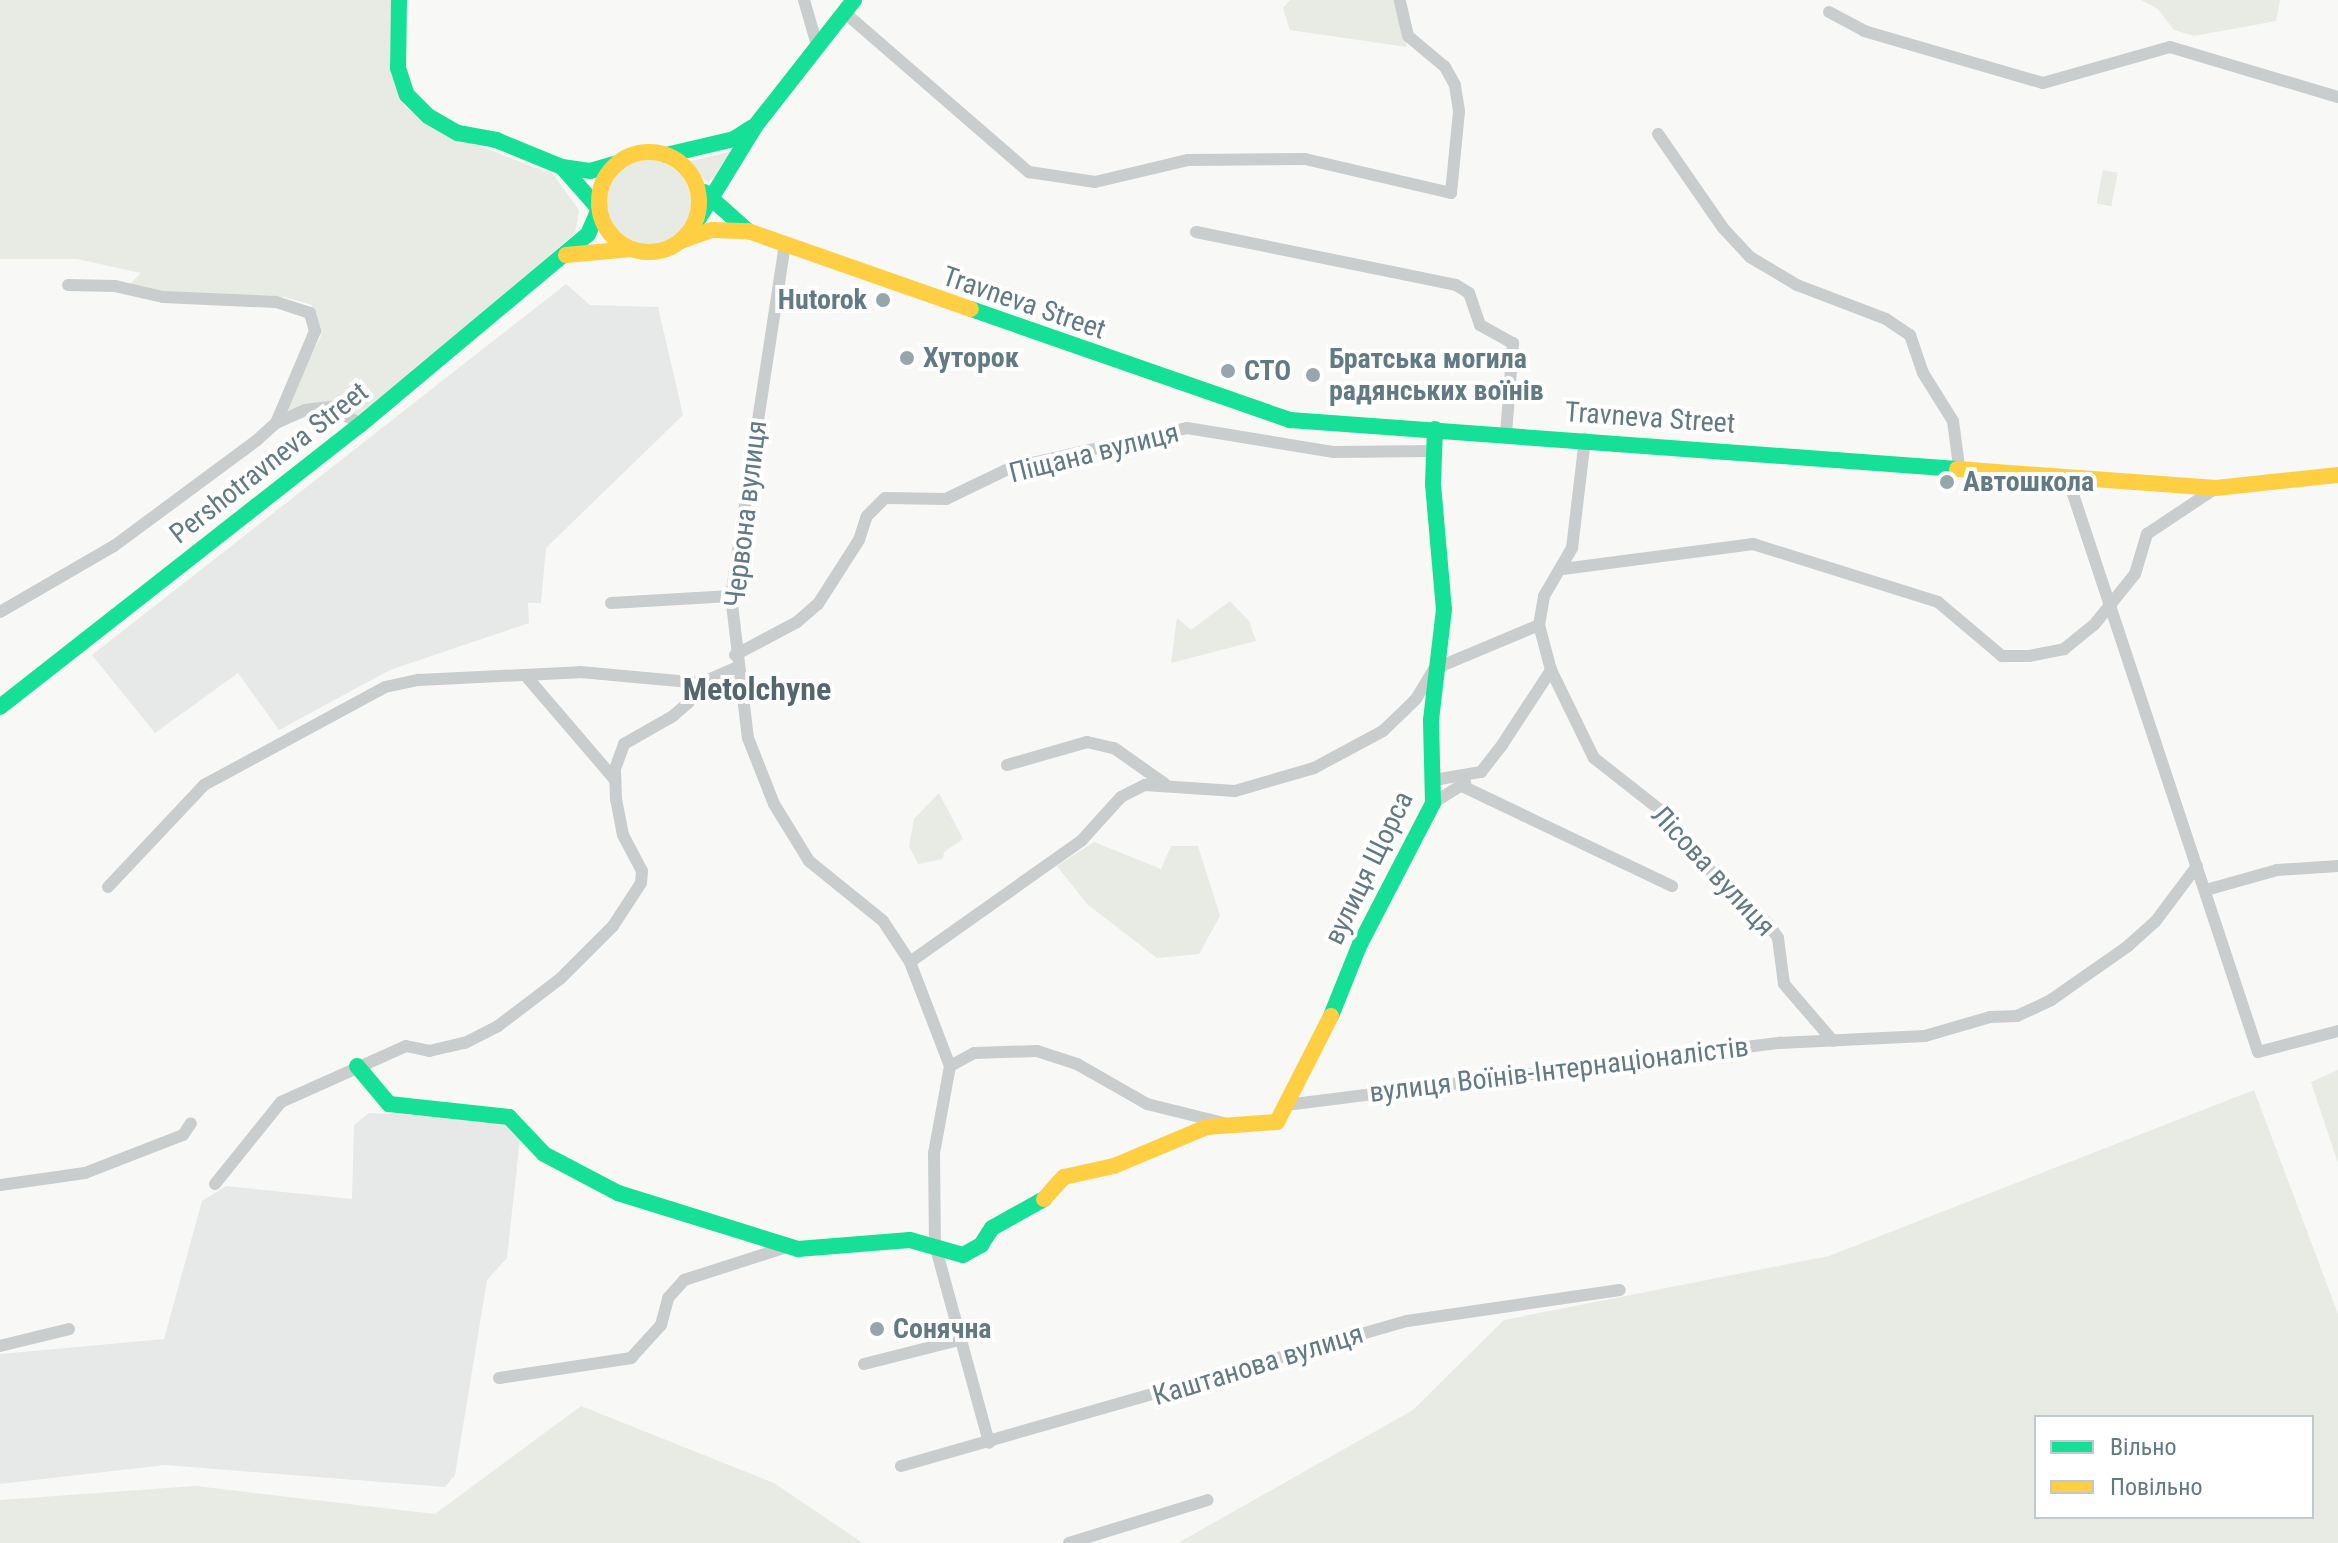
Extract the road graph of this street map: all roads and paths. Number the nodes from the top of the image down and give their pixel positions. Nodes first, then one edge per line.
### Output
1 (399, 0) edge
2 (804, 0) edge
3 (1400, 0) edge
4 (849, 6) edge
5 (1829, 12) dead end
6 (817, 45) junction
7 (2338, 97) edge
8 (756, 125) junction
9 (1658, 134) dead end
10 (666, 155) junction
11 (618, 163) junction
12 (562, 167) junction
13 (695, 183) junction
14 (711, 199) junction
15 (599, 209) junction
16 (693, 226) junction
17 (748, 231) junction
18 (1196, 232) dead end
19 (681, 241) junction
20 (785, 244) junction
21 (631, 249) junction
22 (566, 255) junction
23 (68, 285) dead end
24 (276, 423) junction
25 (361, 424) junction
26 (1435, 429) junction
27 (1506, 433) junction
28 (1585, 439) junction
29 (1434, 451) junction
30 (1959, 466) junction
31 (2338, 475) edge
32 (2067, 476) junction
33 (2216, 488) junction
34 (1563, 569) junction
35 (731, 596) junction
36 (611, 603) dead end
37 (2109, 603) junction
38 (0, 612) edge
39 (1539, 625) junction
40 (736, 661) junction
41 (1434, 669) junction
42 (1551, 670) junction
43 (526, 676) junction
44 (701, 683) junction
45 (0, 707) edge
46 (1007, 765) dead end
47 (1481, 772) junction
48 (615, 780) junction
49 (1434, 780) junction
50 (1165, 784) junction
51 (1460, 785) junction
52 (1433, 803) junction
53 (2197, 866) junction
54 (2338, 866) edge
55 (1672, 886) dead end
56 (108, 887) dead end
57 (2206, 890) junction
58 (910, 962) junction
59 (2338, 1031) edge
60 (1833, 1041) junction
61 (357, 1066) junction
62 (950, 1066) junction
63 (1286, 1105) junction
64 (191, 1123) dead end
65 (1227, 1124) junction
66 (215, 1184) dead end
67 (0, 1185) edge
68 (935, 1245) junction
69 (790, 1246) junction
70 (1620, 1290) dead end
71 (69, 1329) dead end
72 (959, 1340) junction
73 (0, 1346) edge
74 (864, 1364) dead end
75 (499, 1378) dead end
76 (989, 1443) junction
77 (901, 1466) dead end
78 (1208, 1500) dead end
79 (1069, 1543) edge

1 - 12 street
2 - 6 street
3 - 4 street
4 - 6 street
5 - 7 street
6 - 8 street
8 - 10 street
8 - 14 street
9 - 30 street
10 - 11 street
10 - 13 street
11 - 12 street
11 - 15 street
12 - 15 street
13 - 14 street
13 - 16 street
14 - 16 street
14 - 17 street
15 - 21 street
15 - 22 street, Pershotravneva Street
16 - 19 street
17 - 19 street
17 - 20 street, Travneva Street
18 - 27 street
19 - 21 street
20 - 26 street, Travneva Street
20 - 35 street, Червона вулиця
21 - 22 street
22 - 25 street, Pershotravneva Street
23 - 24 street
24 - 25 street
24 - 38 street
25 - 45 street, Pershotravneva Street
26 - 27 street, Travneva Street
26 - 29 street, вулиця Щорса
27 - 28 street, Travneva Street
28 - 30 street, Travneva Street
28 - 34 street
29 - 40 street, Піщана вулиця
29 - 41 street, вулиця Щорса
30 - 32 street, Travneva Street
31 - 33 street, Travneva Street
32 - 33 street, Travneva Street
32 - 37 street
33 - 37 street
34 - 37 street
34 - 39 street
35 - 36 street
35 - 40 street, Червона вулиця
37 - 53 street
39 - 41 street
39 - 42 street, Лісова вулиця
40 - 44 street
40 - 58 street, Червона вулиця
41 - 49 street, вулиця Щорса
41 - 50 street
42 - 47 street
42 - 60 street, Лісова вулиця
43 - 44 street
43 - 48 street
43 - 56 street
44 - 48 street
46 - 50 street
47 - 49 street
47 - 51 street
48 - 61 street
49 - 52 street, вулиця Щорса
50 - 58 street
51 - 52 street
51 - 55 street
52 - 63 street, вулиця Щорса
53 - 57 street
53 - 60 street, вулиця Воїнів-Інтернаціоналістів
54 - 57 street
57 - 59 street
58 - 62 street, Червона вулиця
60 - 63 street, вулиця Воїнів-Інтернаціоналістів
61 - 66 street
61 - 69 street
62 - 65 street
62 - 68 street
63 - 65 street
64 - 67 street
65 - 68 street
68 - 69 street
68 - 72 street
69 - 75 street
70 - 76 street, Каштанова вулиця
71 - 73 street
72 - 74 street
72 - 76 street
76 - 77 street, Каштанова вулиця
78 - 79 street

